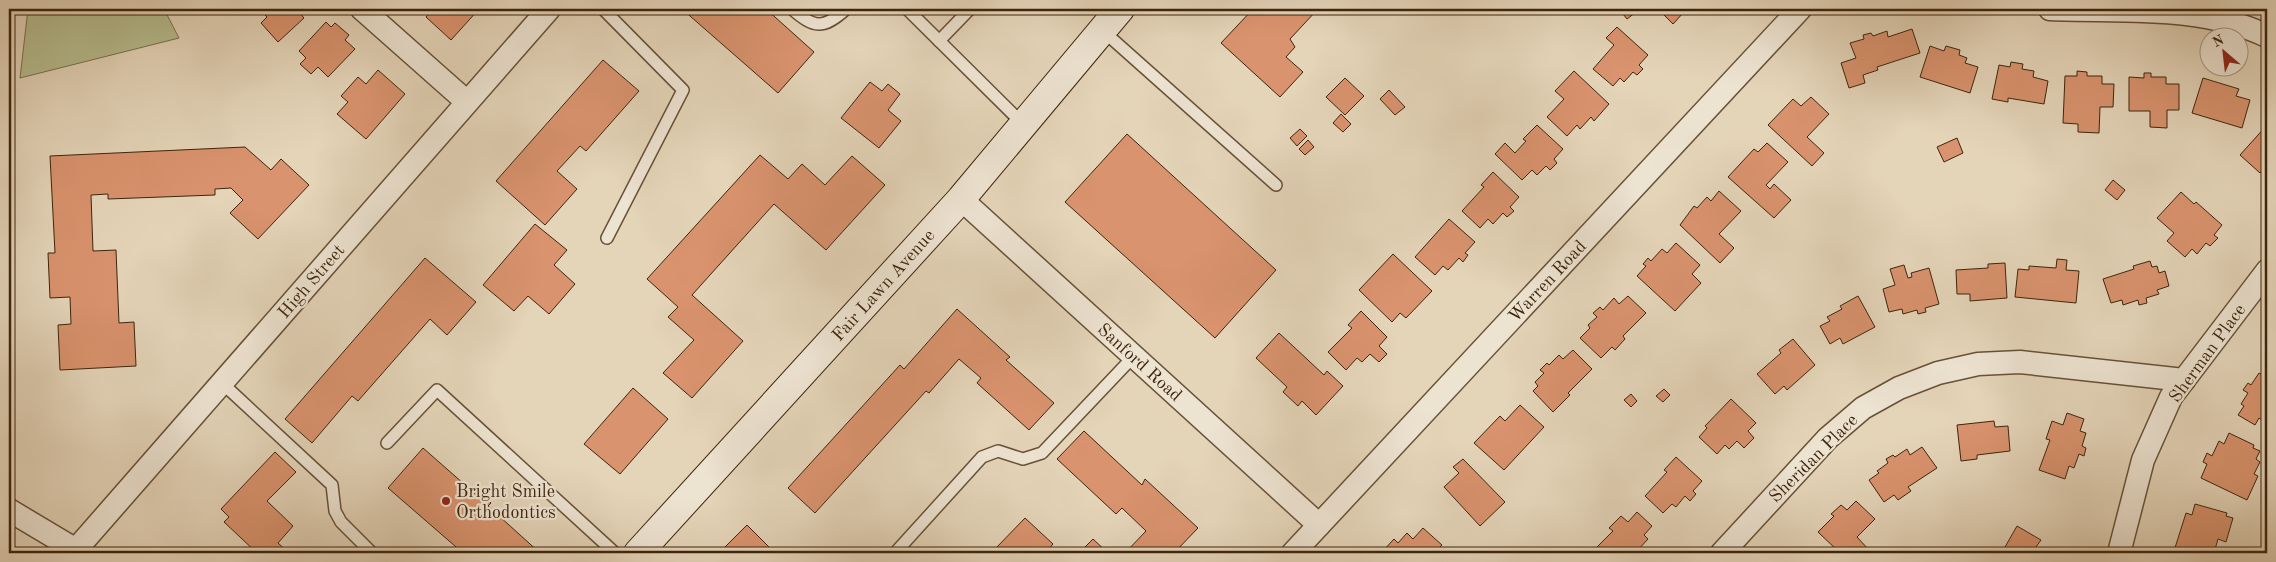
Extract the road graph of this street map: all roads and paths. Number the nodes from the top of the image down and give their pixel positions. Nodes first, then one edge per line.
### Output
1 (362, 9) edge
2 (549, 9) edge
3 (602, 9) edge
4 (792, 9) edge
5 (846, 9) edge
6 (907, 9) edge
7 (970, 9) edge
8 (1120, 9) edge
9 (1800, 9) edge
10 (2050, 9) edge
11 (1102, 30) junction
12 (2267, 36) edge
13 (939, 41) junction
14 (467, 102) junction
15 (1023, 124) junction
16 (1276, 185) dead end
17 (961, 199) junction
18 (607, 238) dead end
19 (2267, 271) edge
20 (1134, 356) junction
21 (2184, 380) junction
22 (222, 383) junction
23 (387, 443) dead end
24 (9, 510) edge
25 (1320, 525) junction
26 (77, 552) edge
27 (372, 553) edge
28 (615, 553) edge
29 (638, 553) edge
30 (895, 553) edge
31 (1293, 553) edge
32 (1722, 553) edge
33 (2119, 553) edge

1 - 14 street
2 - 14 street, High Street
3 - 18 lane
4 - 5 lane
6 - 13 lane
7 - 13 lane
8 - 11 main road, Fair Lawn Avenue
9 - 25 street, Warren Road
10 - 12 street
11 - 15 main road, Fair Lawn Avenue
11 - 16 lane
13 - 15 lane
14 - 22 street, High Street
15 - 17 main road, Fair Lawn Avenue
17 - 20 street, Sanford Road
17 - 29 main road, Fair Lawn Avenue
19 - 21 street, Sherman Place
20 - 25 street, Sanford Road
20 - 30 lane
21 - 32 street, Sheridan Place
21 - 33 street, Sherman Place
22 - 26 street, High Street
22 - 27 lane
23 - 28 lane
24 - 26 street
25 - 31 street, Warren Road

